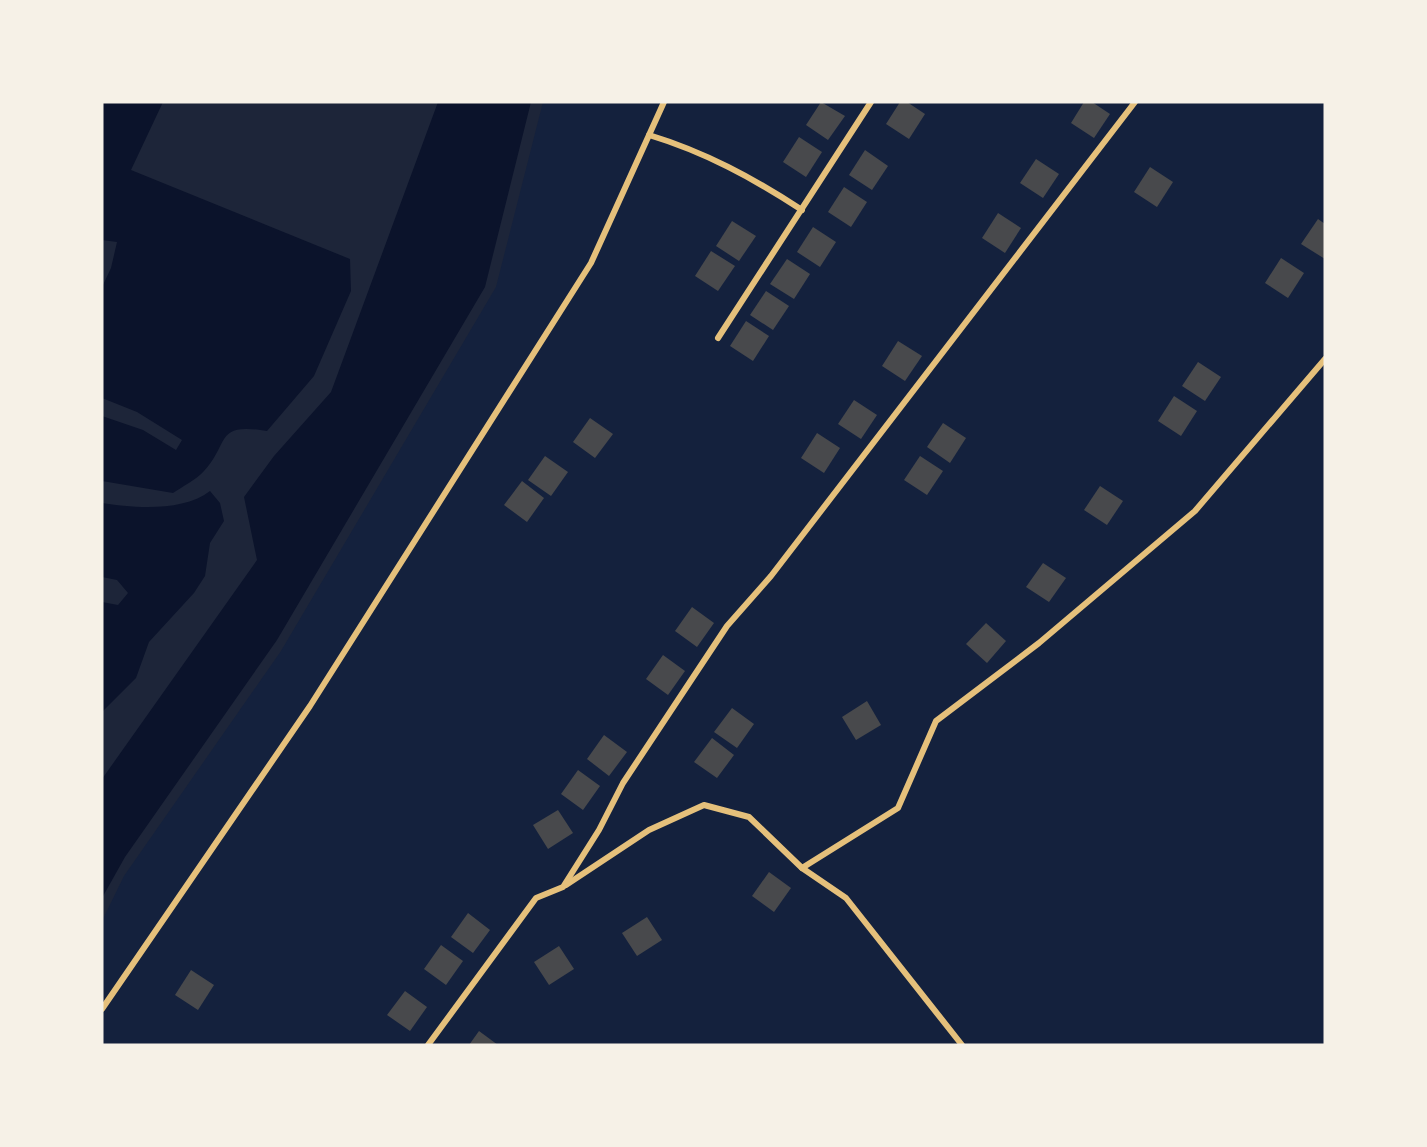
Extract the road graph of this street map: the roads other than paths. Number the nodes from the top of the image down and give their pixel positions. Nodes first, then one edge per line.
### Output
1 (664, 102) edge
2 (871, 102) edge
3 (1135, 102) edge
4 (649, 135) junction
5 (802, 210) junction
6 (718, 338) dead end
7 (1325, 359) edge
8 (802, 868) junction
9 (562, 887) junction
10 (102, 1009) edge
11 (428, 1045) edge
12 (962, 1045) edge

1 - 4 street
2 - 5 street
3 - 9 street
4 - 5 street
4 - 10 street
5 - 6 street
7 - 8 street
8 - 9 street
8 - 12 street
9 - 11 street

